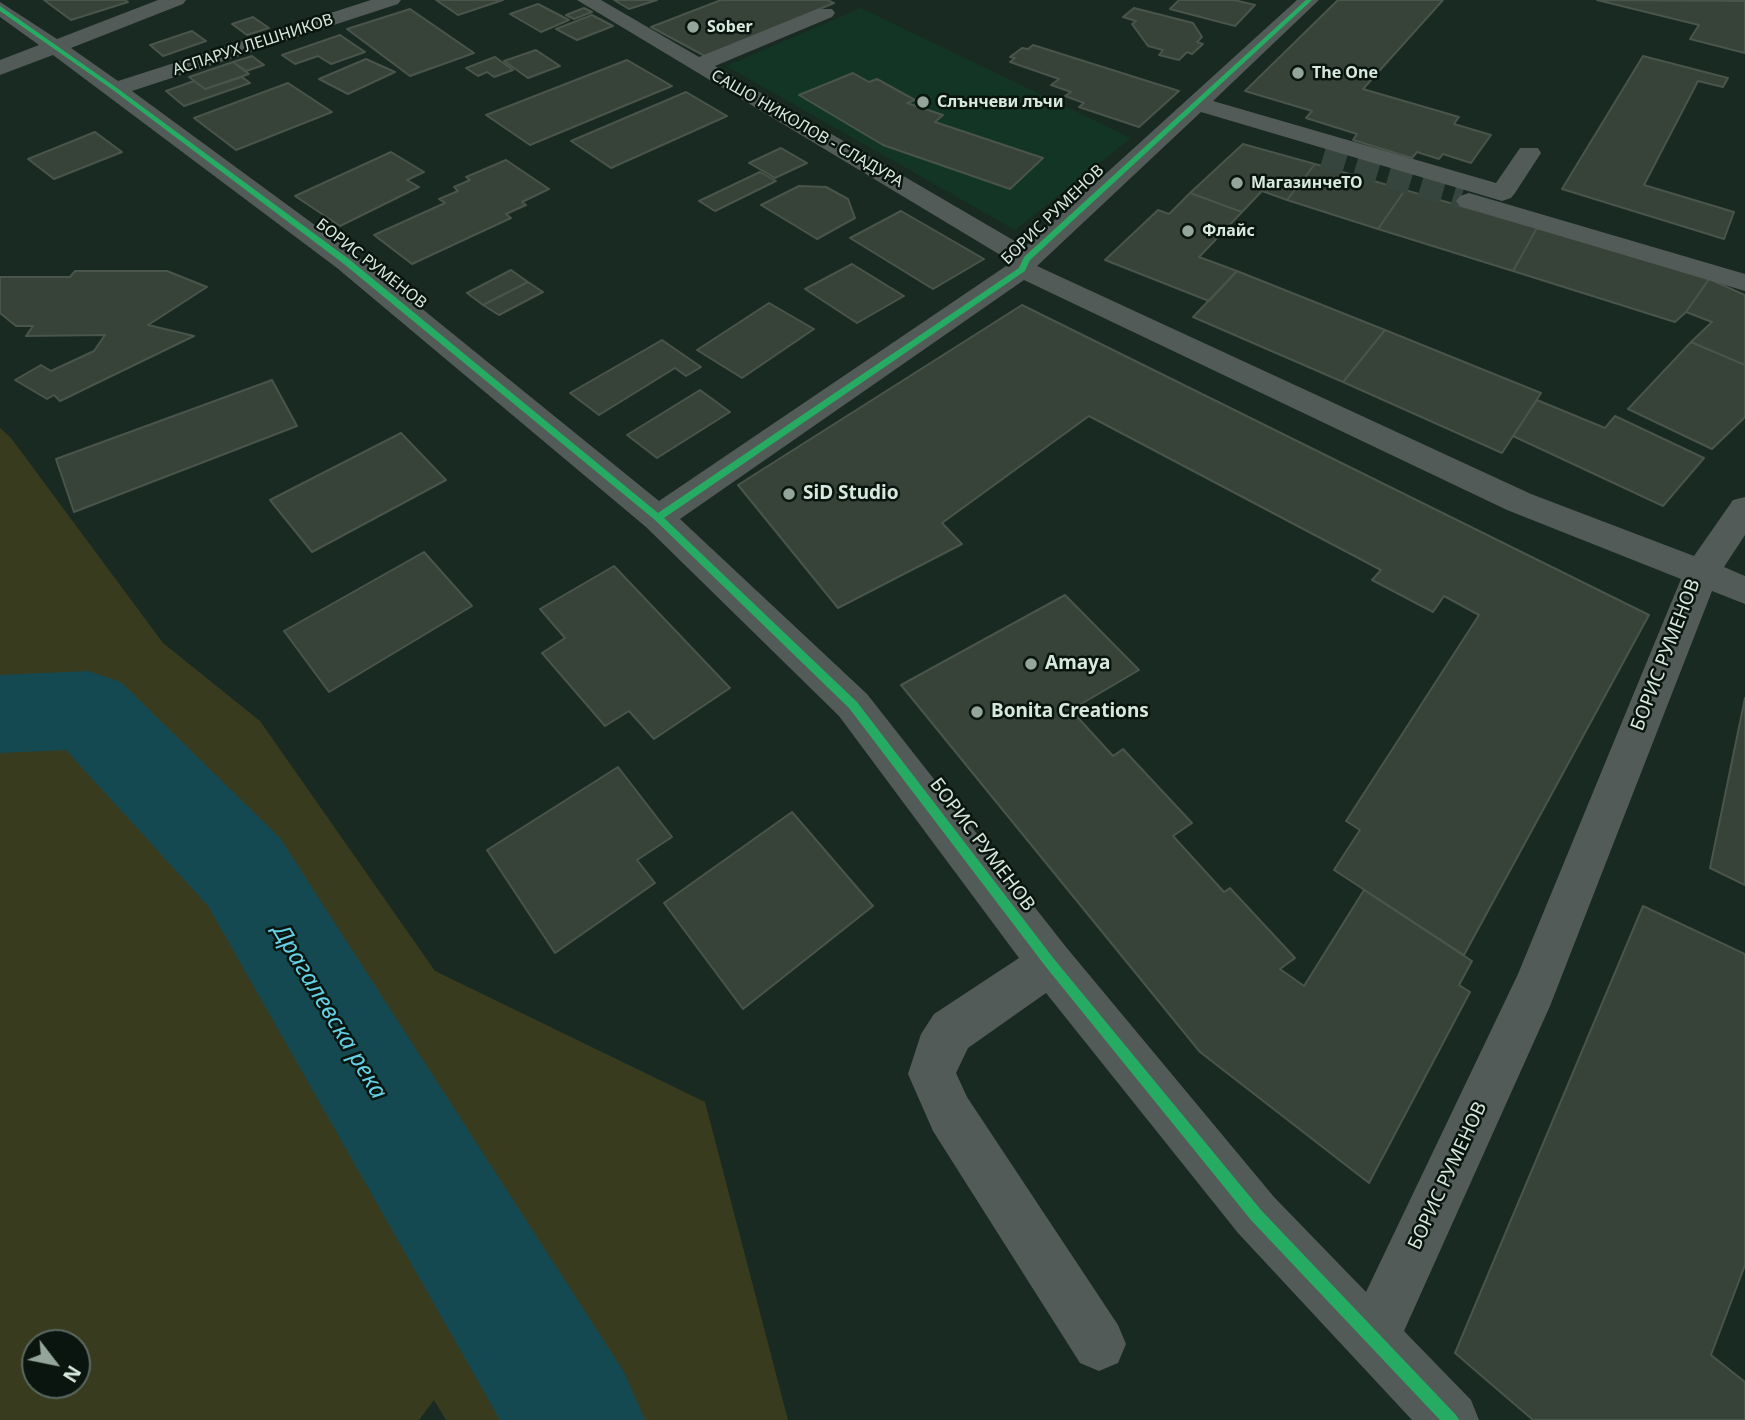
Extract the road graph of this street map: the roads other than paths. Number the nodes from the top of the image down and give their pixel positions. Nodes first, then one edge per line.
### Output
1 (176, 0) edge
2 (391, 0) edge
3 (587, 0) edge
4 (1309, 0) edge
5 (0, 8) edge
6 (825, 13) dead end
7 (55, 46) junction
8 (698, 65) junction
9 (0, 68) edge
10 (115, 89) junction
11 (1189, 110) junction
12 (1529, 153) dead end
13 (1323, 157) tunnel mouth
14 (1461, 198) tunnel mouth
15 (1025, 264) junction
16 (1745, 283) edge
17 (1745, 509) edge
18 (658, 519) junction
19 (1723, 582) edge
20 (1050, 962) junction
21 (1373, 1338) junction
22 (1099, 1344) dead end
23 (1451, 1420) edge

1 - 7 street
2 - 10 street, АСПАРУХ ЛЕШНИКОВ
3 - 8 street, САШО НИКОЛОВ - СЛАДУРА
4 - 11 street, БОРИС РУМЕНОВ
5 - 7 street, БОРИС РУМЕНОВ
6 - 8 street
7 - 9 street
7 - 10 street, БОРИС РУМЕНОВ
8 - 15 street, САШО НИКОЛОВ - СЛАДУРА
10 - 18 street, БОРИС РУМЕНОВ
11 - 12 street
11 - 13 street
11 - 15 street, БОРИС РУМЕНОВ
14 - 16 street
15 - 18 street, БОРИС РУМЕНОВ
15 - 19 street, БОРИС РУМЕНОВ
17 - 19 street
18 - 20 street, БОРИС РУМЕНОВ
19 - 21 street, БОРИС РУМЕНОВ
20 - 21 street, БОРИС РУМЕНОВ
20 - 22 street
21 - 23 street, БОРИС РУМЕНОВ

